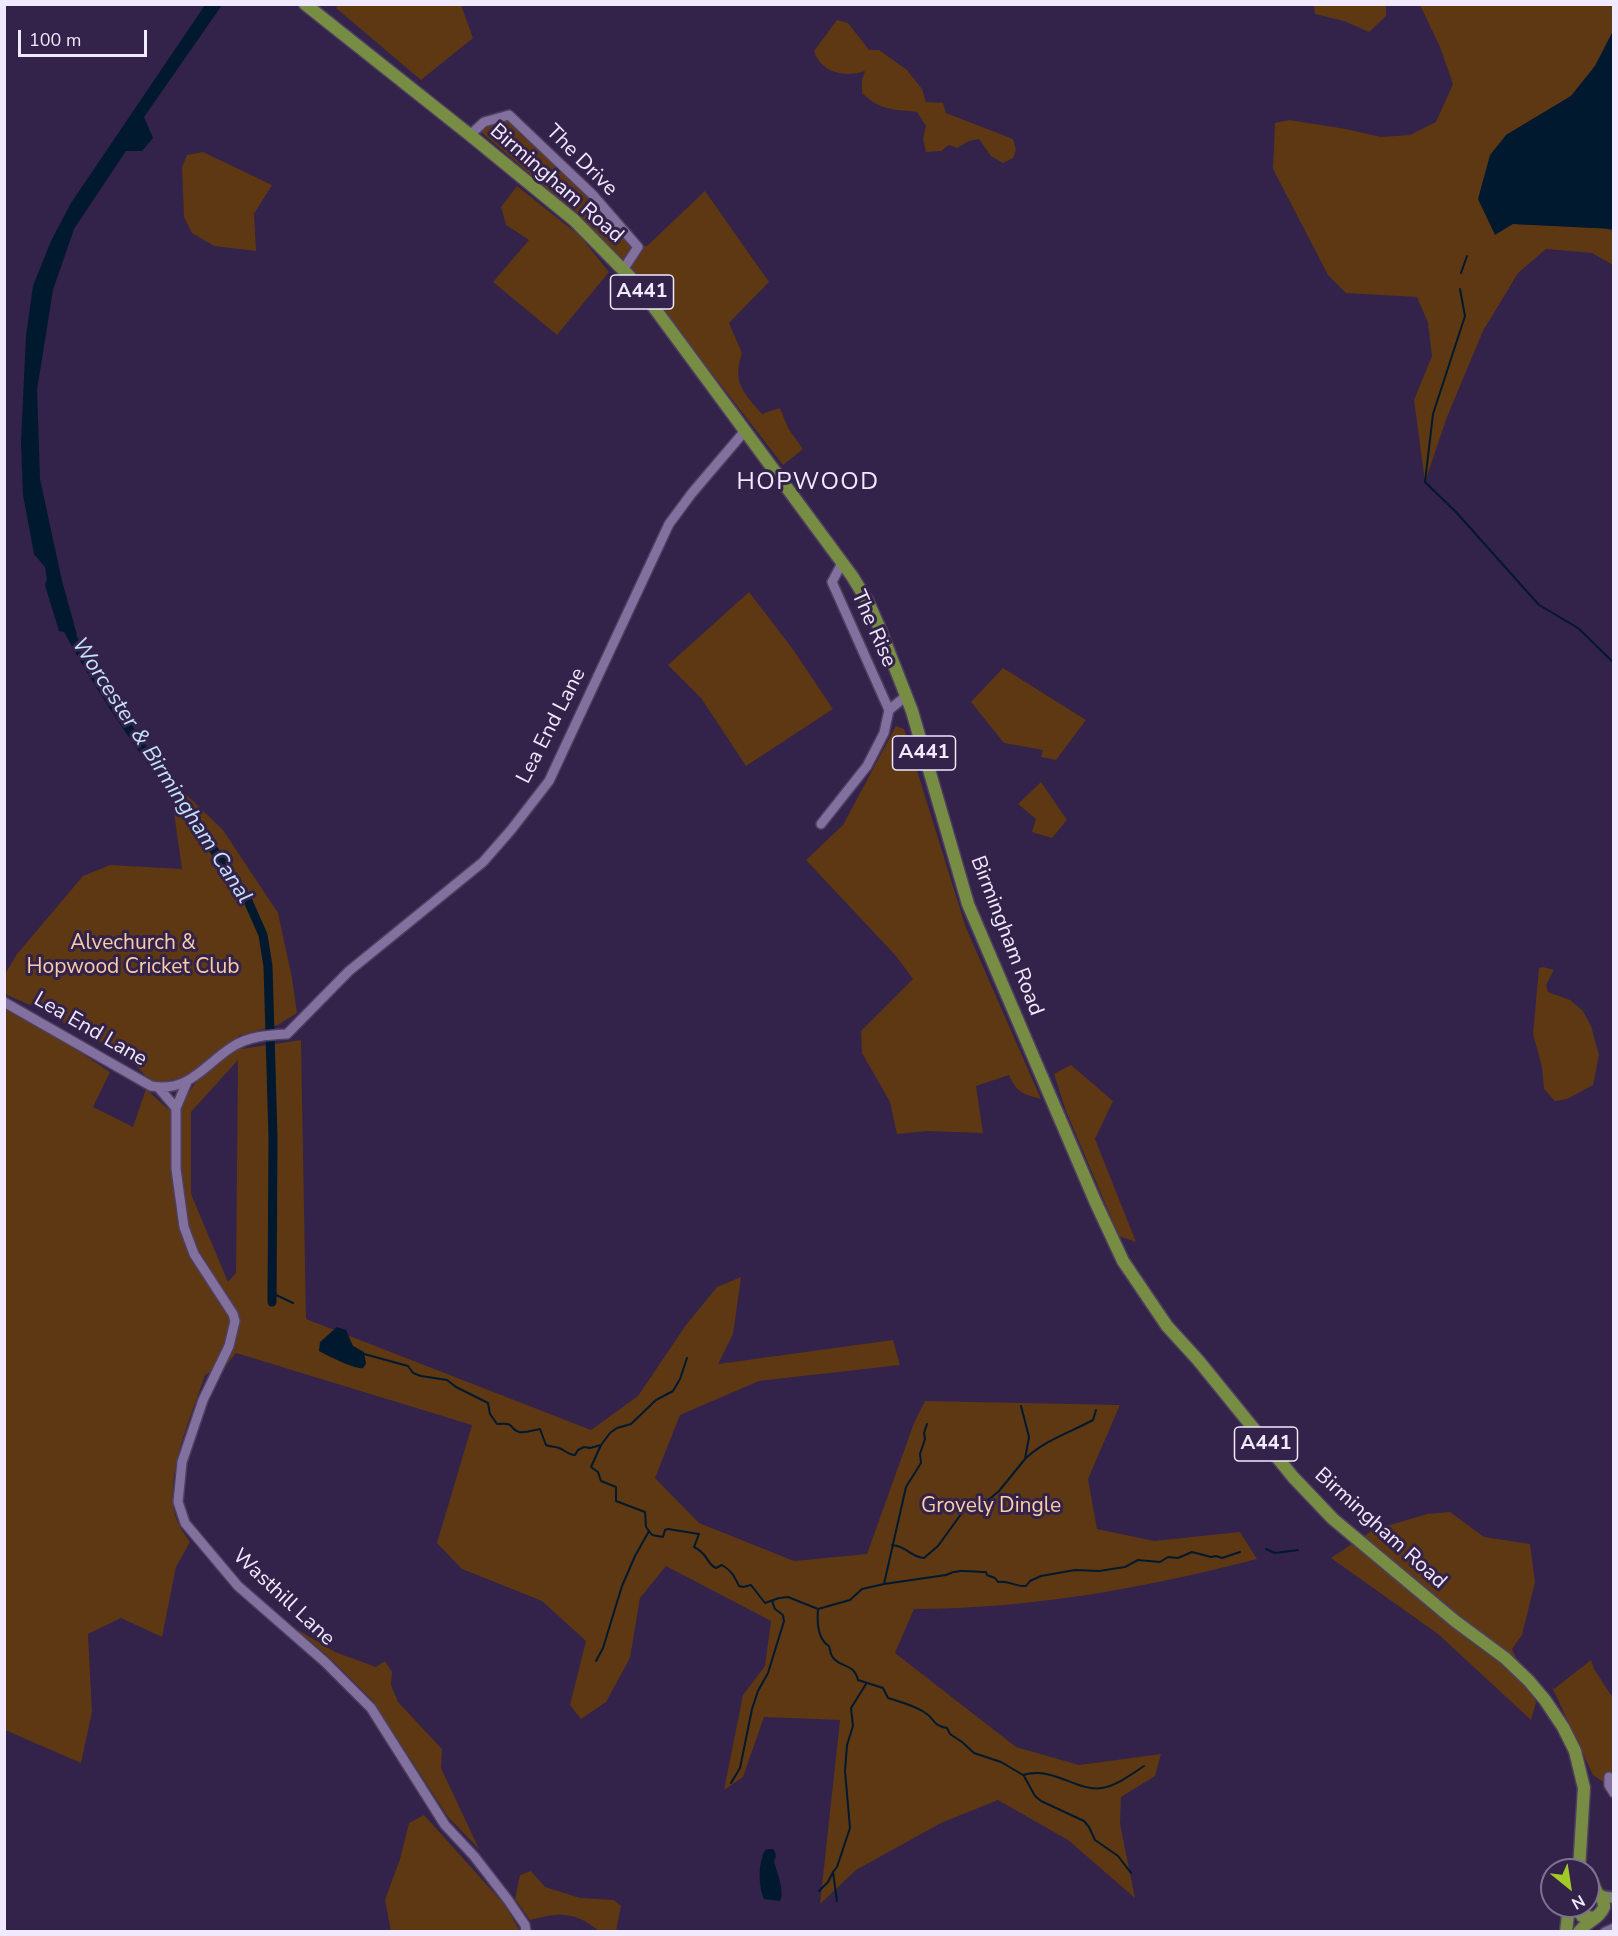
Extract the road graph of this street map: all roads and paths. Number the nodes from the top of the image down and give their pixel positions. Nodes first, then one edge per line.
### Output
1 (305, 4) edge
2 (470, 135) junction
3 (623, 270) junction
4 (744, 432) junction
5 (842, 563) junction
6 (906, 696) junction
7 (889, 710) junction
8 (821, 824) dead end
9 (4, 1002) edge
10 (187, 1082) junction
11 (158, 1088) junction
12 (176, 1108) junction
13 (1609, 1778) dead end
14 (1614, 1793) edge
15 (1580, 1853) junction
16 (1579, 1858) edge
17 (1582, 1858) edge
18 (1600, 1894) edge
19 (1614, 1908) edge
20 (1600, 1913) edge
21 (1600, 1915) edge
22 (1596, 1918) edge
23 (1614, 1928) edge
24 (526, 1932) edge
25 (1579, 1932) edge
26 (1605, 1932) edge

1 - 2 highway, Birmingham Road / A441
2 - 3 highway, Birmingham Road / A441
2 - 3 street, The Drive
3 - 4 highway, Birmingham Road / A441
4 - 5 highway, Birmingham Road / A441
4 - 10 street, Lea End Lane
5 - 6 highway, Birmingham Road / A441
5 - 7 street, The Rise
6 - 7 street
6 - 15 highway, Birmingham Road / A441
7 - 8 street
9 - 11 street, Lea End Lane
10 - 11 street, Lea End Lane
10 - 12 street, Wasthill Lane
11 - 12 street, Lea End Lane
12 - 24 street, Wasthill Lane
13 - 14 street
15 - 16 highway, Birmingham Road / A441
15 - 17 highway, Birmingham Road / A441
18 - 20 highway, A441
19 - 21 main road
22 - 25 highway
23 - 26 street

